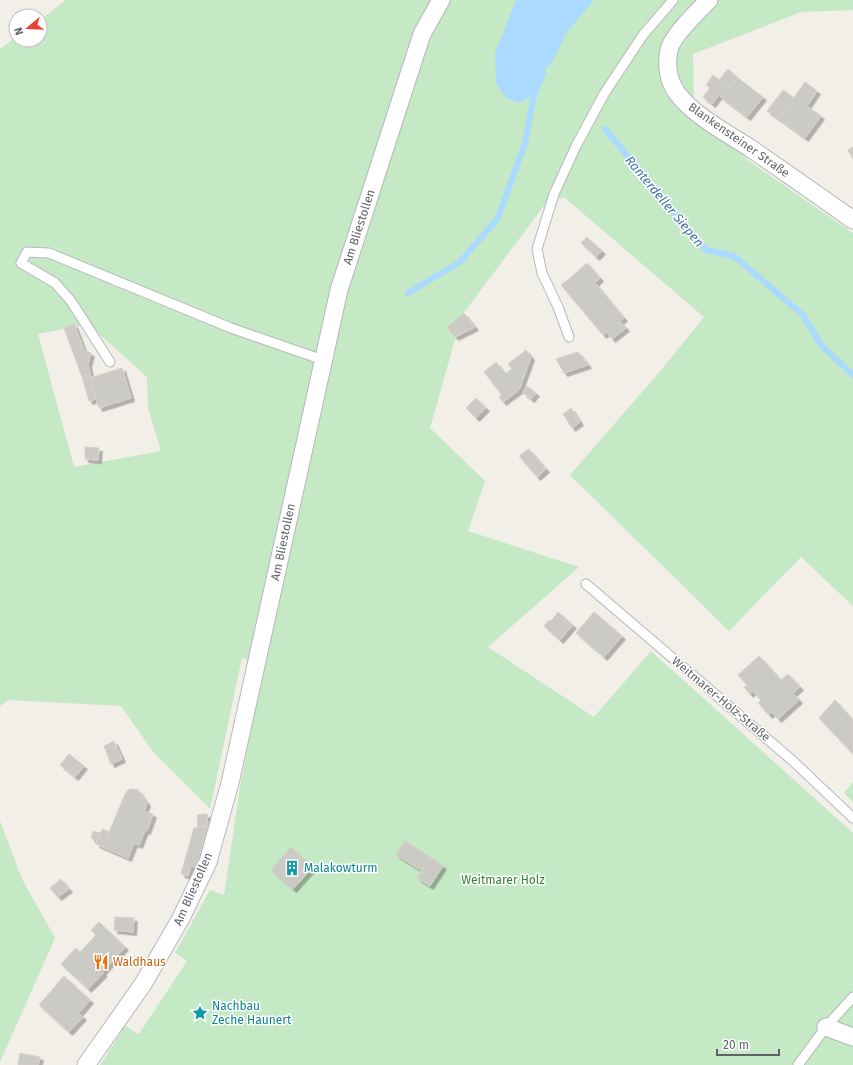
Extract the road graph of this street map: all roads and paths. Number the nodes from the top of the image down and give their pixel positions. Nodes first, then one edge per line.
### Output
1 (441, 0) edge
2 (673, 0) edge
3 (709, 0) edge
4 (853, 220) edge
5 (569, 337) dead end
6 (323, 360) junction
7 (110, 362) dead end
8 (586, 584) dead end
9 (853, 818) edge
10 (853, 998) edge
11 (826, 1027) junction
12 (853, 1037) edge
13 (86, 1065) edge
14 (798, 1065) edge

1 - 6 street, Am Bliestollen
2 - 5 lane
3 - 4 street, Blankensteiner Straße
6 - 7 lane
6 - 13 street, Am Bliestollen
8 - 9 lane, Weitmarer-Holz-Straße
10 - 11 lane
11 - 12 street
11 - 14 lane

